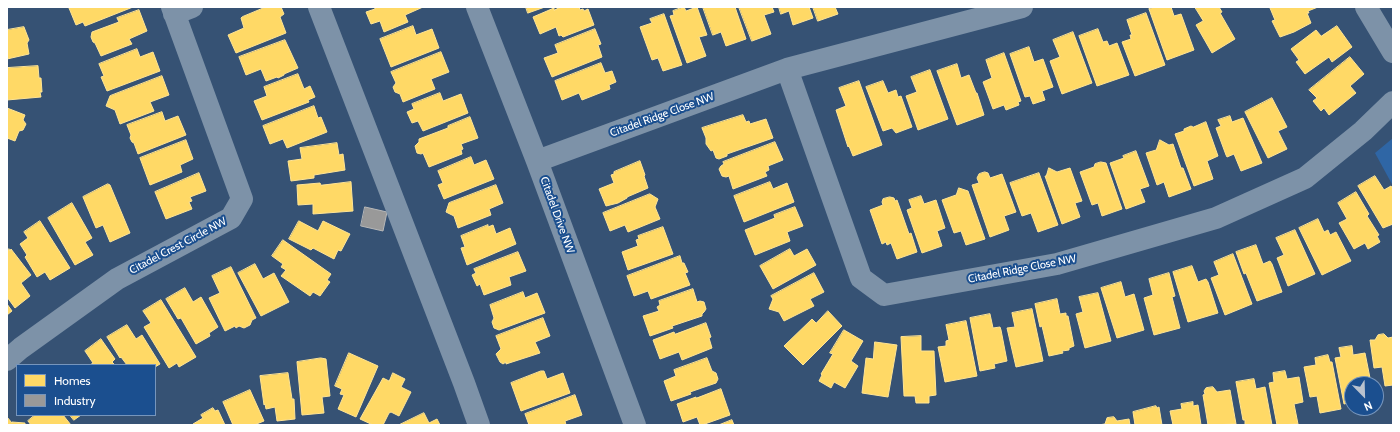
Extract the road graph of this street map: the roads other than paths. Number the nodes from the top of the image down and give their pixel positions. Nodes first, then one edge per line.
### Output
1 (319, 7) edge
2 (477, 7) edge
3 (1022, 7) edge
4 (1366, 7) edge
5 (179, 9) edge
6 (1393, 52) edge
7 (787, 69) junction
8 (1393, 102) edge
9 (537, 161) junction
10 (7, 360) edge
11 (479, 425) edge
12 (635, 425) edge

1 - 11 street
2 - 9 street, Citadel Drive NW
3 - 7 street, Citadel Ridge Close NW
4 - 6 street
5 - 10 street, Citadel Crest Circle NW
7 - 8 street, Citadel Ridge Close NW
7 - 9 street, Citadel Ridge Close NW
9 - 12 street, Citadel Drive NW

